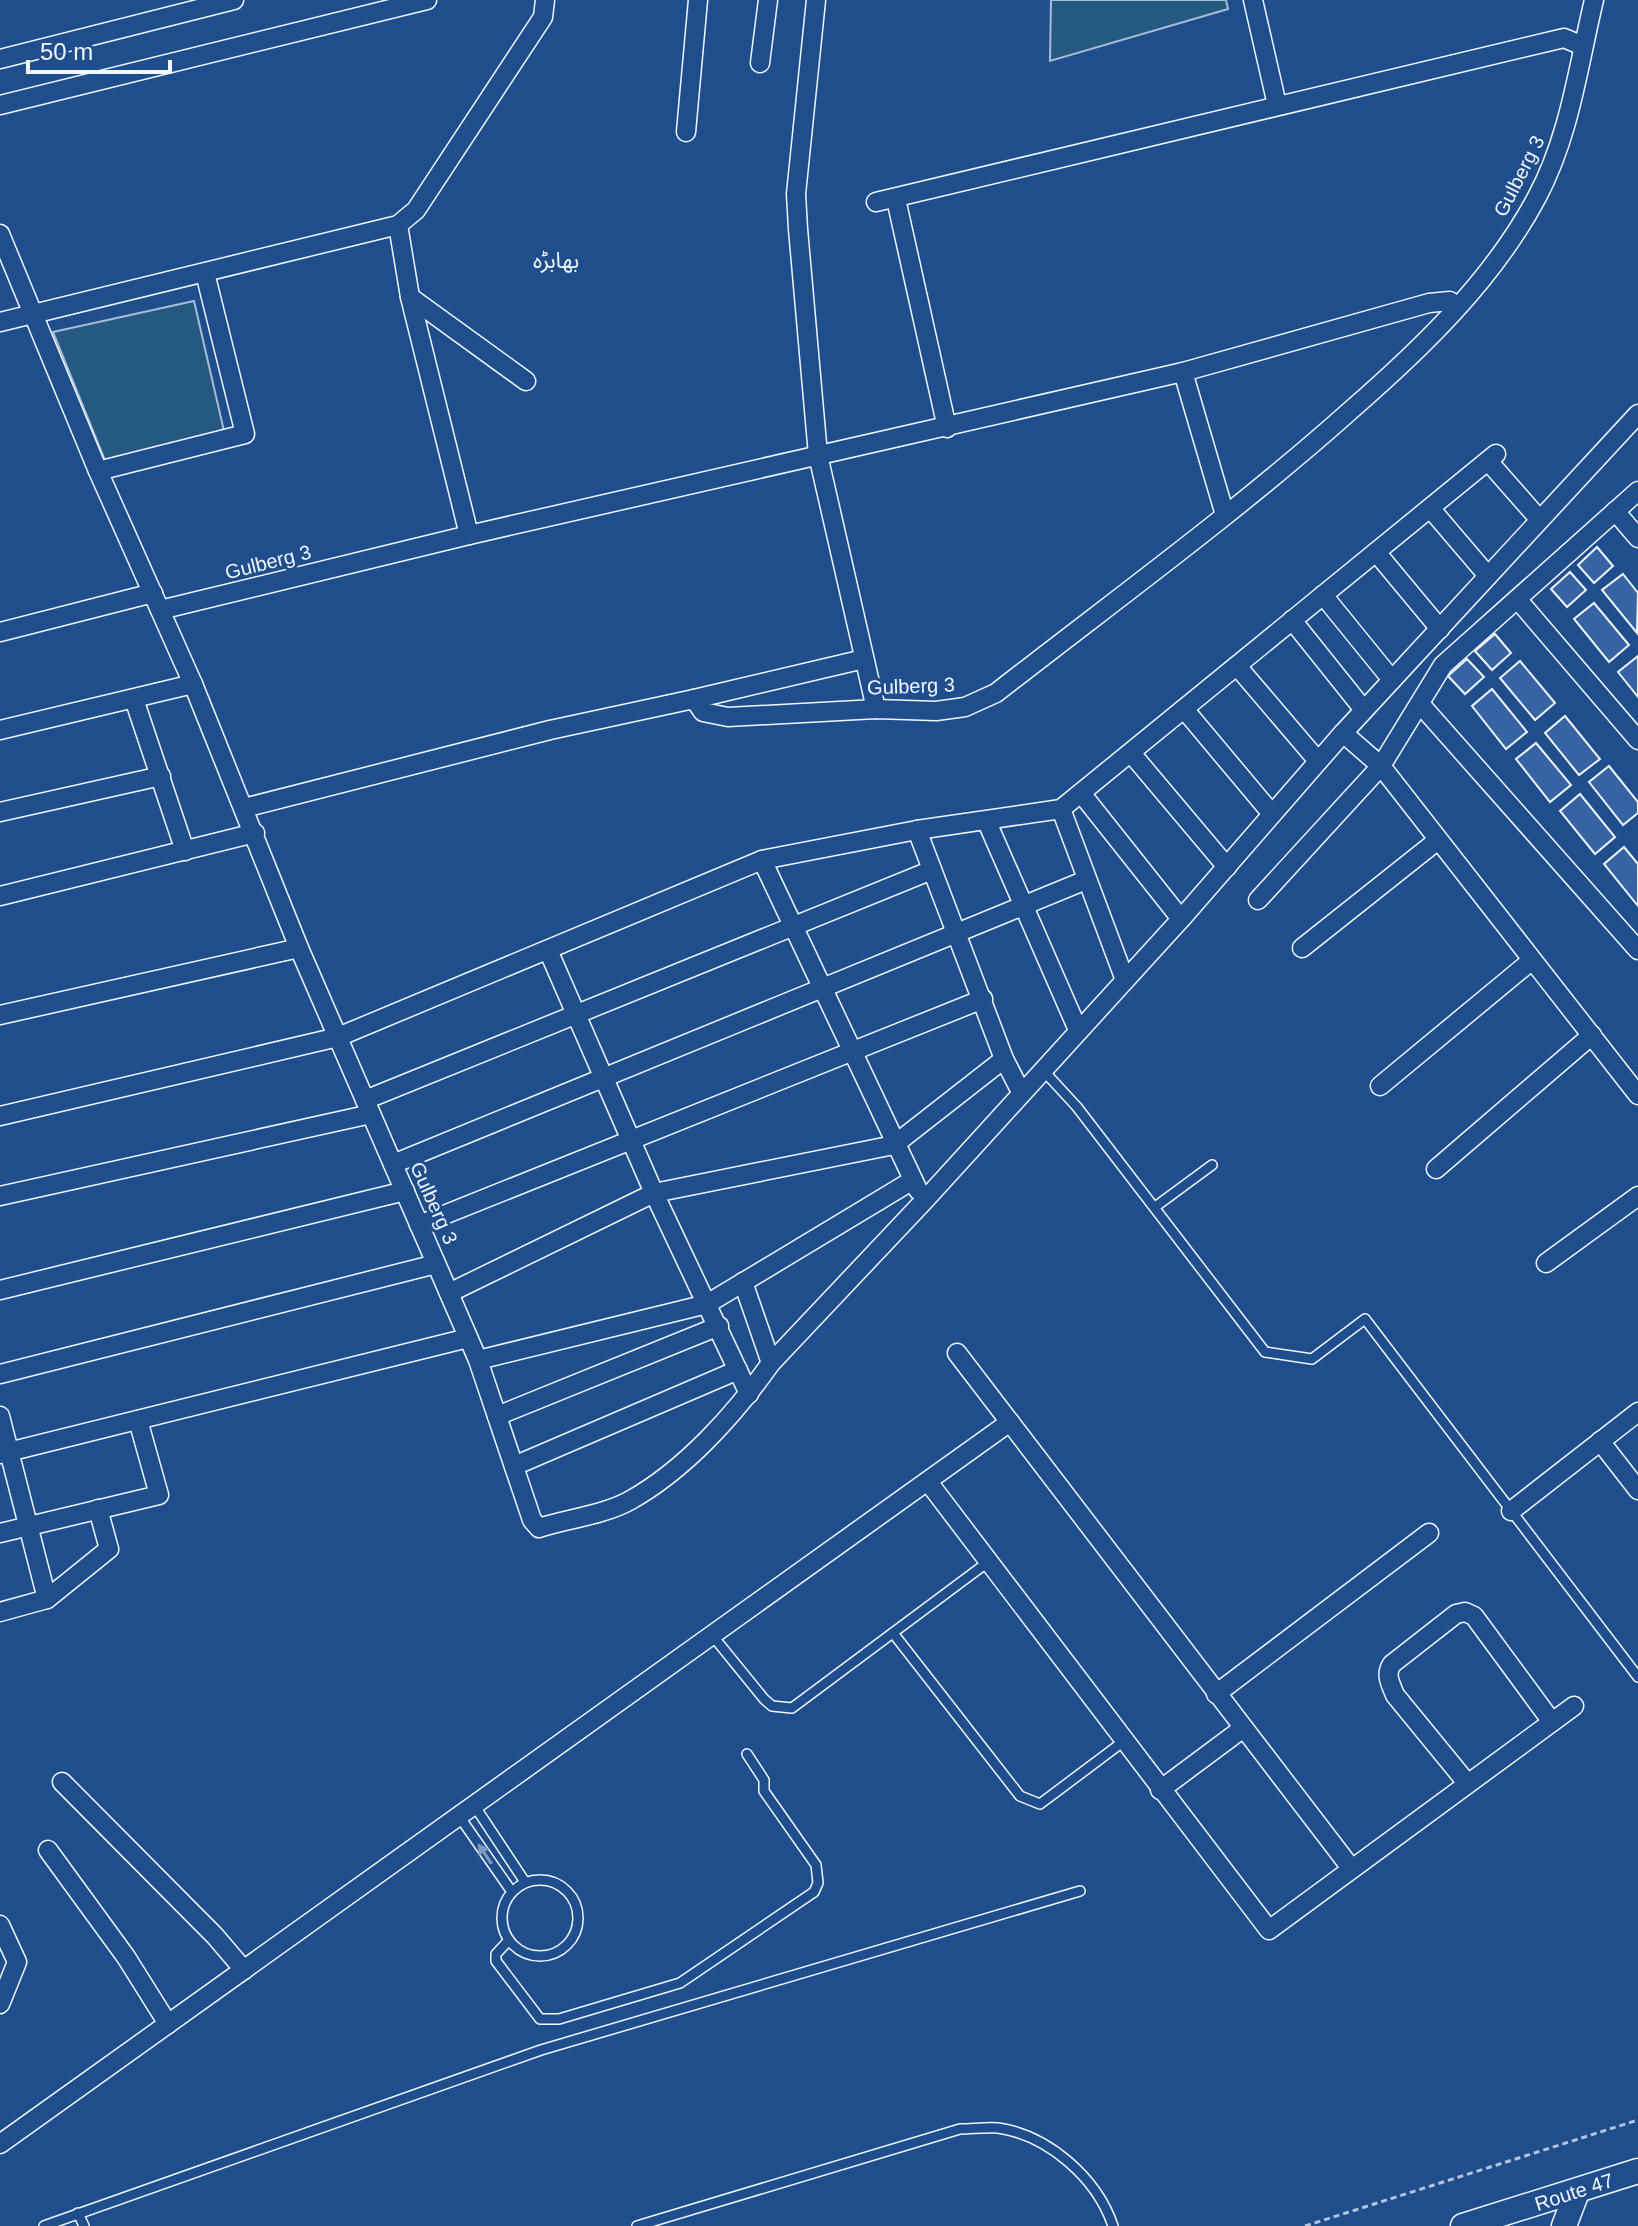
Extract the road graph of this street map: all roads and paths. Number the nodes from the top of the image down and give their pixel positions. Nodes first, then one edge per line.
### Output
1 (234, 0) edge
2 (427, 0) edge
3 (545, 0) edge
4 (698, 0) edge
5 (768, 0) edge
6 (816, 0) edge
7 (1253, 0) edge
8 (1594, 0) edge
9 (1583, 46) junction
10 (0, 59) edge
11 (760, 63) dead end
12 (0, 105) edge
13 (1277, 105) junction
14 (686, 132) dead end
15 (896, 199) junction
16 (876, 202) dead end
17 (398, 225) junction
18 (0, 234) edge
19 (205, 273) junction
20 (410, 297) junction
21 (1457, 307) junction
22 (32, 314) junction
23 (0, 322) edge
24 (1183, 372) junction
25 (526, 381) dead end
26 (1638, 414) edge
27 (947, 428) junction
28 (818, 455) junction
29 (98, 471) junction
30 (1638, 491) edge
31 (1430, 508) junction
32 (1615, 511) junction
33 (1225, 515) junction
34 (1539, 519) junction
35 (469, 535) junction
36 (1638, 538) edge
37 (1376, 552) junction
38 (1488, 576) junction
39 (1323, 595) junction
40 (1519, 601) junction
41 (156, 602) junction
42 (1292, 620) junction
43 (1440, 629) junction
44 (0, 632) edge
45 (864, 659) junction
46 (1237, 666) junction
47 (1392, 680) junction
48 (193, 684) junction
49 (134, 699) junction
50 (694, 699) junction
51 (1421, 705) junction
52 (876, 709) junction
53 (1184, 709) junction
54 (1364, 710) junction
55 (0, 730) edge
56 (1343, 733) junction
57 (1638, 740) edge
58 (1131, 753) junction
59 (1318, 761) junction
60 (1381, 766) junction
61 (161, 776) junction
62 (1081, 793) junction
63 (244, 808) junction
64 (1061, 809) junction
65 (0, 812) edge
66 (1272, 814) junction
67 (987, 822) junction
68 (917, 830) junction
69 (255, 833) junction
70 (1438, 840) junction
71 (185, 851) junction
72 (762, 860) junction
73 (1227, 867) junction
74 (932, 870) junction
75 (1086, 880) junction
76 (0, 896) edge
77 (1258, 900) dead end
78 (1024, 906) junction
79 (1181, 919) junction
80 (794, 927) junction
81 (959, 932) junction
82 (299, 948) junction
83 (1302, 948) dead end
84 (548, 950) junction
85 (1638, 950) edge
86 (1531, 961) junction
87 (1125, 980) junction
88 (820, 989) junction
89 (983, 999) junction
90 (0, 1015) edge
91 (576, 1015) junction
92 (1078, 1030) junction
93 (1592, 1035) junction
94 (338, 1037) junction
95 (851, 1053) junction
96 (1004, 1059) junction
97 (1042, 1069) junction
98 (603, 1078) junction
99 (1380, 1086) dead end
100 (1021, 1092) junction
101 (1638, 1095) edge
102 (368, 1107) junction
103 (0, 1116) edge
104 (631, 1141) junction
105 (894, 1145) junction
106 (393, 1164) junction
107 (1212, 1165) dead end
108 (1436, 1169) dead end
109 (913, 1180) junction
110 (405, 1191) junction
111 (654, 1193) junction
112 (0, 1196) edge
113 (1638, 1196) edge
114 (924, 1201) junction
115 (1155, 1207) junction
116 (419, 1225) junction
117 (1546, 1263) dead end
118 (436, 1264) junction
119 (743, 1282) junction
120 (0, 1290) edge
121 (449, 1293) junction
122 (707, 1304) junction
123 (719, 1326) junction
124 (468, 1338) junction
125 (957, 1353) dead end
126 (478, 1360) junction
127 (771, 1363) junction
128 (738, 1370) junction
129 (0, 1374) edge
130 (749, 1394) junction
131 (1638, 1412) edge
132 (0, 1416) edge
133 (497, 1416) junction
134 (138, 1420) junction
135 (1010, 1422) junction
136 (1600, 1441) junction
137 (5, 1453) edge
138 (514, 1466) junction
139 (929, 1483) junction
140 (1638, 1490) edge
141 (98, 1509) junction
142 (1511, 1511) junction
143 (28, 1526) junction
144 (0, 1533) edge
145 (1429, 1533) dead end
146 (988, 1562) junction
147 (47, 1599) junction
148 (0, 1612) edge
149 (893, 1633) junction
150 (712, 1635) junction
151 (1638, 1677) edge
152 (1216, 1694) junction
153 (1574, 1706) dead end
154 (1552, 1722) junction
155 (1242, 1729) junction
156 (1124, 1741) junction
157 (747, 1754) dead end
158 (62, 1782) dead end
159 (1467, 1783) junction
160 (1160, 1790) junction
161 (466, 1810) junction
162 (48, 1850) dead end
163 (1351, 1868) junction
164 (525, 1882) junction
165 (1080, 1891) dead end
166 (512, 1892) junction
167 (0, 1925) edge
168 (509, 1940) junction
169 (244, 1970) junction
170 (0, 2004) edge
171 (168, 2024) junction
172 (1638, 2120) edge
173 (0, 2144) edge
174 (1638, 2171) edge
175 (1577, 2192) junction
176 (78, 2213) junction
177 (1514, 2220) edge
178 (44, 2226) edge
179 (84, 2226) edge
180 (637, 2226) edge
181 (1113, 2226) edge
182 (1305, 2226) edge
183 (1463, 2226) edge
184 (1564, 2226) edge

1 - 10 street
2 - 12 street
3 - 17 street
4 - 14 street
5 - 11 street
6 - 28 street
7 - 13 street
8 - 9 street, Gulberg 3
9 - 13 street
9 - 21 street, Gulberg 3
13 - 15 street
15 - 16 street
15 - 27 street
17 - 19 street
17 - 20 street
18 - 22 street, Gulberg 3
19 - 22 street
19 - 29 street
20 - 25 street
20 - 35 street
21 - 24 street, Gulberg 3
21 - 33 street, Gulberg 3
22 - 23 street
22 - 29 street, Gulberg 3
24 - 27 street, Gulberg 3
24 - 33 street
26 - 34 street
27 - 28 street, Gulberg 3
28 - 35 street, Gulberg 3
28 - 45 street
29 - 41 street, Gulberg 3
30 - 32 street
31 - 34 street
31 - 37 street
31 - 38 street
32 - 36 street
32 - 40 street
33 - 52 street, Gulberg 3
34 - 38 street
35 - 41 street, Gulberg 3
37 - 39 street
37 - 43 street
38 - 43 street
39 - 42 street
39 - 47 street
40 - 51 street
40 - 57 street
41 - 44 street
41 - 48 street, Gulberg 3
42 - 46 street
42 - 54 street
43 - 47 street
45 - 50 street
45 - 52 street
46 - 53 street
46 - 59 street
47 - 54 street
48 - 49 street
48 - 63 street, Gulberg 3
49 - 55 street
49 - 61 street
50 - 52 street, Gulberg 3
50 - 63 street
51 - 60 street
51 - 85 street
53 - 58 street
53 - 66 street
54 - 56 street
56 - 59 street
56 - 60 street
58 - 62 street
58 - 73 street
59 - 66 street
60 - 70 street
60 - 77 street
61 - 65 street
61 - 71 street
62 - 64 street
62 - 79 street
63 - 69 street, Gulberg 3
64 - 67 street
64 - 75 street
66 - 73 street
67 - 68 street
67 - 78 street
68 - 72 street
68 - 74 street
69 - 71 street
69 - 82 street, Gulberg 3
70 - 83 street
70 - 86 street
71 - 76 street
72 - 80 street
72 - 84 street
73 - 79 street
74 - 80 street
74 - 81 street
75 - 78 street
75 - 87 street
78 - 81 street
78 - 92 street
79 - 87 street
80 - 88 street
80 - 91 street
81 - 88 street
81 - 89 street
82 - 90 street
82 - 94 street, Gulberg 3
84 - 91 street
84 - 94 street
86 - 93 street
86 - 99 street
87 - 92 street
88 - 95 street
88 - 98 street
89 - 95 street
89 - 96 street
91 - 98 street
91 - 102 street
92 - 97 street
93 - 101 street
93 - 108 street
94 - 102 street, Gulberg 3
94 - 103 street
95 - 104 street
95 - 105 street
96 - 100 street
96 - 105 street
97 - 100 street
97 - 115 lane
98 - 104 street
98 - 106 street
100 - 114 street
102 - 106 street, Gulberg 3
102 - 112 street
104 - 111 street
104 - 116 street
105 - 109 street
105 - 111 street
106 - 110 street, Gulberg 3
107 - 115 lane
109 - 114 street
109 - 119 street
110 - 116 street, Gulberg 3
110 - 120 street
111 - 121 street
111 - 122 street
113 - 117 street
114 - 127 street
115 - 142 lane
116 - 118 street, Gulberg 3
118 - 121 street, Gulberg 3
118 - 129 street
119 - 122 street
119 - 127 street
121 - 124 street, Gulberg 3
122 - 123 street
122 - 126 street
123 - 128 street
123 - 133 street
124 - 126 street, Gulberg 3
124 - 134 street
125 - 135 street
126 - 133 street, Gulberg 3
127 - 130 street
128 - 130 street
128 - 138 street
130 - 138 street, Gulberg 3
131 - 136 street
132 - 137 street
133 - 138 street, Gulberg 3
134 - 137 street
134 - 141 street
135 - 139 street
135 - 152 street
136 - 140 street
136 - 142 street
137 - 143 street
139 - 146 street
139 - 150 street
141 - 143 street
141 - 147 street
142 - 151 lane
143 - 144 street
143 - 147 street
145 - 152 street
146 - 149 lane
146 - 156 street
147 - 148 street
149 - 150 lane
149 - 156 lane
150 - 161 street
152 - 155 street
153 - 154 street
154 - 159 street
154 - 159 street
155 - 160 street
155 - 163 street
156 - 160 street
157 - 168 lane
158 - 169 street
159 - 163 street
160 - 163 street
161 - 164 lane
166 -> 161 lane
161 - 169 street
162 - 171 street
164 - 166 lane
164 - 168 lane
165 - 176 lane
166 - 168 lane
167 - 170 street
169 - 171 street
171 - 173 street
172 - 182 path
174 - 175 street, Route 47
175 - 177 street, Route 47
175 - 184 street
176 - 178 lane
176 - 179 lane
177 - 183 street, Route 47
180 - 181 lane

